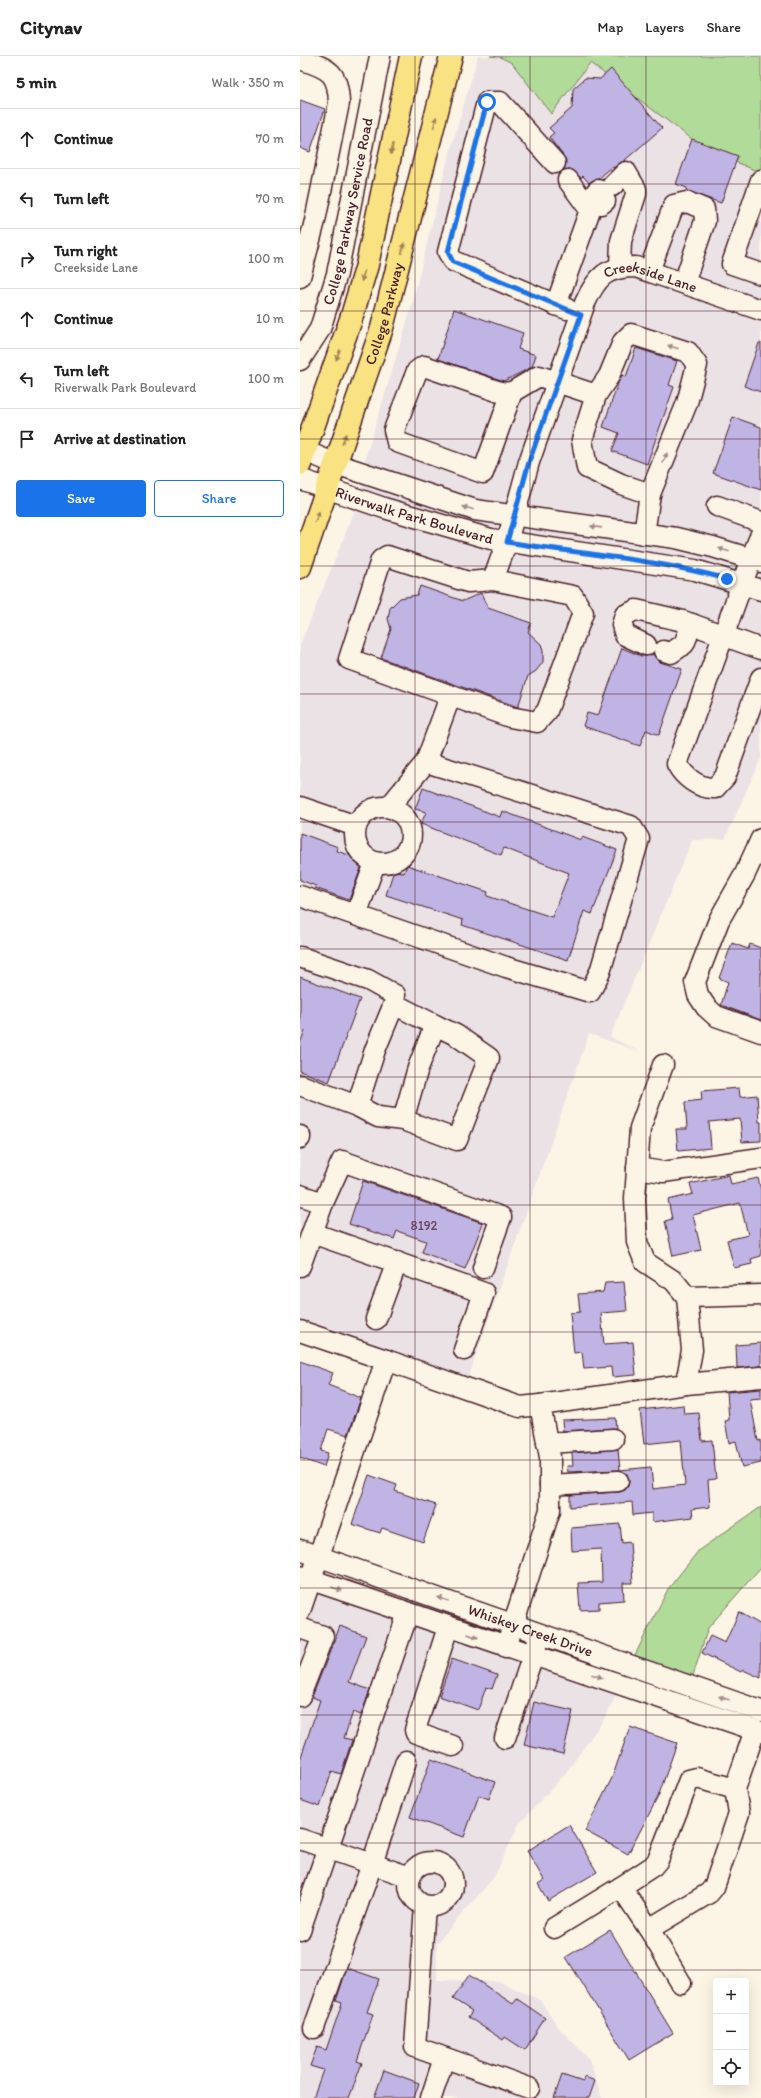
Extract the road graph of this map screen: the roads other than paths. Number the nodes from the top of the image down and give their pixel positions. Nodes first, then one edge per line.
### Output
1 (380, 56) edge
2 (411, 56) edge
3 (451, 56) edge
4 (300, 59) edge
5 (555, 163) dead end
6 (568, 180) dead end
7 (761, 180) edge
8 (607, 191) junction
9 (316, 214) junction
10 (348, 222) junction
11 (620, 267) junction
12 (649, 271) junction
13 (761, 274) edge
14 (300, 277) edge
15 (684, 284) junction
16 (556, 304) junction
17 (761, 310) edge
18 (581, 315) junction
19 (300, 360) edge
20 (558, 381) junction
21 (512, 392) junction
22 (596, 395) junction
23 (301, 454) edge
24 (336, 464) junction
25 (300, 479) edge
26 (327, 489) junction
27 (650, 494) junction
28 (716, 506) dead end
29 (514, 516) junction
30 (761, 522) edge
31 (644, 534) junction
32 (761, 534) edge
33 (507, 542) junction
34 (756, 560) edge
35 (300, 567) edge
36 (493, 580) junction
37 (742, 584) junction
38 (761, 590) edge
39 (692, 624) junction
40 (724, 635) junction
41 (761, 649) edge
42 (761, 678) edge
43 (450, 697) junction
44 (426, 762) junction
45 (300, 806) edge
46 (389, 808) junction
47 (356, 826) junction
48 (761, 838) edge
49 (375, 863) junction
50 (300, 896) edge
51 (356, 915) junction
52 (300, 957) edge
53 (394, 1004) junction
54 (435, 1025) junction
55 (761, 1032) edge
56 (663, 1065) dead end
57 (300, 1085) edge
58 (357, 1106) junction
59 (403, 1120) junction
60 (761, 1158) edge
61 (637, 1168) junction
62 (300, 1195) edge
63 (323, 1203) junction
64 (312, 1232) junction
65 (397, 1262) junction
66 (300, 1266) edge
67 (483, 1268) dead end
68 (761, 1295) edge
69 (687, 1297) junction
70 (376, 1319) dead end
71 (300, 1331) edge
72 (464, 1350) dead end
73 (386, 1360) junction
74 (761, 1377) edge
75 (686, 1384) junction
76 (540, 1405) junction
77 (613, 1439) dead end
78 (547, 1443) junction
79 (618, 1480) dead end
80 (550, 1485) junction
81 (309, 1553) edge
82 (305, 1578) edge
83 (300, 1611) edge
84 (408, 1613) junction
85 (514, 1624) junction
86 (448, 1627) junction
87 (300, 1628) edge
88 (540, 1634) junction
89 (506, 1647) junction
90 (533, 1656) junction
91 (300, 1696) edge
92 (761, 1711) edge
93 (758, 1731) edge
94 (505, 1738) dead end
95 (454, 1746) dead end
96 (406, 1761) dead end
97 (735, 1789) junction
98 (300, 1839) edge
99 (329, 1849) junction
100 (372, 1864) junction
101 (410, 1877) junction
102 (621, 1887) junction
103 (425, 1906) junction
104 (554, 1928) dead end
105 (300, 1930) edge
106 (648, 1930) junction
107 (681, 1983) dead end
108 (314, 2028) dead end
109 (444, 2058) junction
110 (529, 2088) dead end
111 (431, 2098) edge

1 - 10 street, College Parkway Service Road
2 -> 23 main road, College Parkway
24 -> 3 main road, College Parkway
4 - 9 street
5 - 16 street
6 - 8 street
7 - 13 street
8 - 11 street
8 - 16 street
9 - 10 street
9 - 14 street
10 - 19 street, College Parkway Service Road
11 - 12 street, Creekside Lane
11 - 18 street, Creekside Lane
12 - 15 street, Creekside Lane
12 - 15 street
15 - 17 street, Creekside Lane
16 - 18 street
18 - 20 street, Creekside Lane
20 - 21 street
20 - 22 street
20 - 29 street, Creekside Lane
21 - 21 street
22 - 27 street
27 -> 22 street
23 - 24 street, Riverwalk Park Boulevard
24 - 26 main road, College Parkway
29 -> 24 street, Riverwalk Park Boulevard
25 - 26 street, Riverwalk Park Boulevard
26 - 33 street, Riverwalk Park Boulevard
35 -> 26 main road, College Parkway
27 - 31 street
28 - 30 street
31 -> 29 street, Riverwalk Park Boulevard
29 - 33 street, Creekside Lane
34 -> 31 street, Riverwalk Park Boulevard
32 - 34 street
33 - 36 street, Creekside Lane
33 - 37 street, Riverwalk Park Boulevard
34 - 37 street
36 - 43 street
36 - 43 street
37 - 38 street, Riverwalk Park Boulevard
37 - 40 street
39 - 39 street
39 - 40 street
40 - 41 street
40 - 42 street
43 - 44 street
44 - 46 street
44 - 51 street
45 - 47 street
46 - 47 street
46 - 49 street
47 - 49 street
48 - 55 street
49 - 51 street
50 - 51 street
52 - 53 street
53 - 54 street
53 - 58 street
54 - 59 street
54 - 59 street
56 - 61 street
57 - 58 street
58 - 59 street
60 - 61 street
61 - 69 street
62 - 63 street
63 - 64 street
63 - 67 street
64 - 65 street
64 - 66 street
65 - 70 street
65 - 72 street
68 - 69 street
69 - 75 street
71 - 73 street
73 - 76 street
73 - 81 street
74 - 75 street
75 - 76 street
76 - 78 street
77 - 78 street
78 - 80 street
79 - 80 street
80 - 85 street
81 - 82 street
85 -> 81 street, Whiskey Creek Drive
82 - 83 street
82 -> 84 street, Whiskey Creek Drive
84 - 86 street, Whiskey Creek Drive
84 - 99 street
85 - 88 street, Whiskey Creek Drive
85 - 89 street
86 -> 89 street, Whiskey Creek Drive
86 - 95 street
87 - 91 street
88 - 90 street
92 -> 88 street, Whiskey Creek Drive
89 - 90 street, Whiskey Creek Drive
90 -> 93 street, Whiskey Creek Drive
90 - 94 street
93 - 97 street
96 - 100 street
97 - 102 street
97 - 106 street
98 - 99 street
99 - 100 street
99 - 105 street
100 - 101 street
100 - 108 street
101 - 103 street
101 - 103 street
102 - 104 street
102 - 106 street
103 - 109 street
106 - 107 street
109 - 110 street
109 - 111 street

